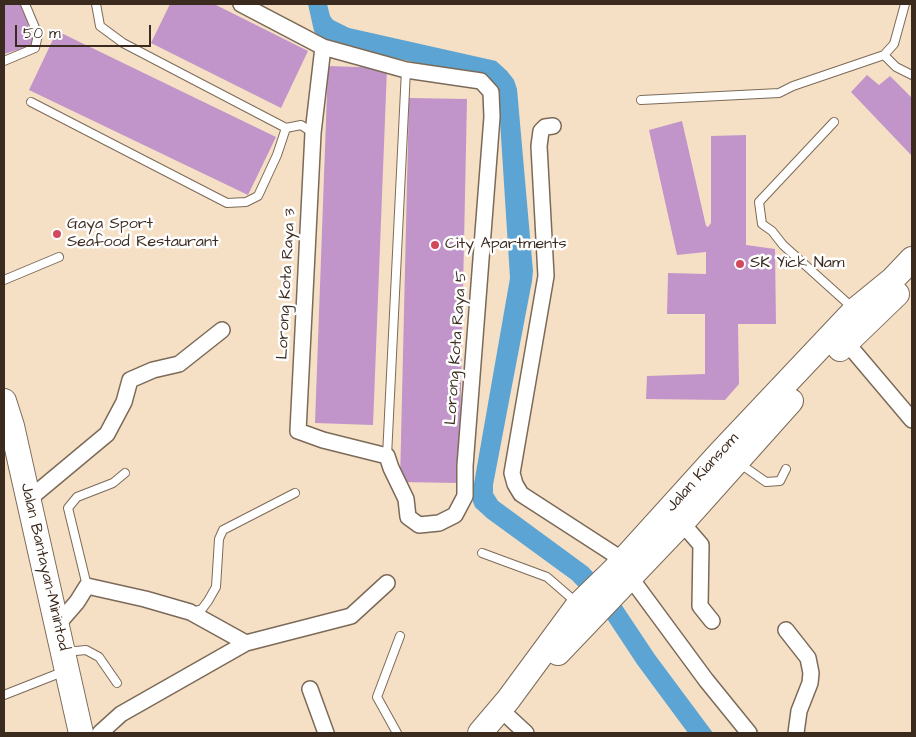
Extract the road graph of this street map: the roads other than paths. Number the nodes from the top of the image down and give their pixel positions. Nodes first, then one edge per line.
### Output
1 (25, 4) edge
2 (96, 4) edge
3 (241, 4) edge
4 (906, 4) edge
5 (323, 47) junction
6 (884, 55) junction
7 (4, 62) edge
8 (406, 70) junction
9 (912, 74) edge
10 (641, 100) dead end
11 (31, 102) dead end
12 (834, 122) dead end
13 (553, 126) dead end
14 (286, 128) junction
15 (313, 133) junction
16 (59, 257) dead end
17 (912, 259) edge
18 (912, 279) edge
19 (4, 280) edge
20 (855, 310) junction
21 (222, 330) dead end
22 (846, 342) junction
23 (4, 402) edge
24 (912, 420) edge
25 (387, 456) junction
26 (737, 462) junction
27 (786, 469) dead end
28 (125, 473) dead end
29 (295, 493) dead end
30 (28, 499) junction
31 (682, 522) junction
32 (482, 554) dead end
33 (622, 569) junction
34 (387, 583) dead end
35 (87, 586) junction
36 (586, 610) junction
37 (190, 612) junction
38 (712, 621) dead end
39 (57, 625) junction
40 (786, 630) dead end
41 (400, 636) dead end
42 (246, 643) junction
43 (65, 662) junction
44 (117, 682) dead end
45 (310, 688) dead end
46 (4, 695) edge
47 (504, 705) junction
48 (81, 733) edge
49 (100, 733) edge
50 (326, 733) edge
51 (397, 733) edge
52 (480, 733) edge
53 (526, 733) edge
54 (749, 733) edge
55 (796, 733) edge

1 - 7 lane
2 - 14 lane
3 - 5 street, Lorong Kota Raya 5
4 - 6 lane
5 - 8 street, Lorong Kota Raya 5
5 - 15 street, Lorong Kota Raya 3
6 - 9 lane
6 - 10 lane
8 - 25 lane
8 - 25 street, Lorong Kota Raya 5
11 - 14 lane
12 - 20 lane
13 - 33 street
14 - 15 lane
15 - 25 street, Lorong Kota Raya 3
16 - 19 lane
17 - 20 main road, Jalan Kiansom
18 - 22 main road, Jalan Kiansom
20 - 33 main road, Jalan Kiansom
21 - 30 street
22 - 24 street
22 - 26 main road, Jalan Kiansom
23 - 30 main road, Jalan Bantayan-Minintod
26 - 27 lane
26 - 31 main road, Jalan Kiansom
28 - 35 lane
29 - 37 lane
30 - 39 main road, Jalan Bantayan-Minintod
31 - 33 main road, Jalan Kiansom
31 - 38 street
32 - 36 lane
33 - 36 main road, Jalan Kiansom
33 - 54 street
34 - 42 street
35 - 37 street
35 - 39 street
36 - 47 main road, Jalan Kiansom
37 - 42 street
39 - 43 main road, Jalan Bantayan-Minintod
40 - 55 street
41 - 51 lane
42 - 49 street
43 - 44 lane
43 - 46 lane
43 - 48 main road, Jalan Bantayan-Minintod
45 - 50 street
47 - 52 main road, Jalan Kiansom
47 - 53 street

